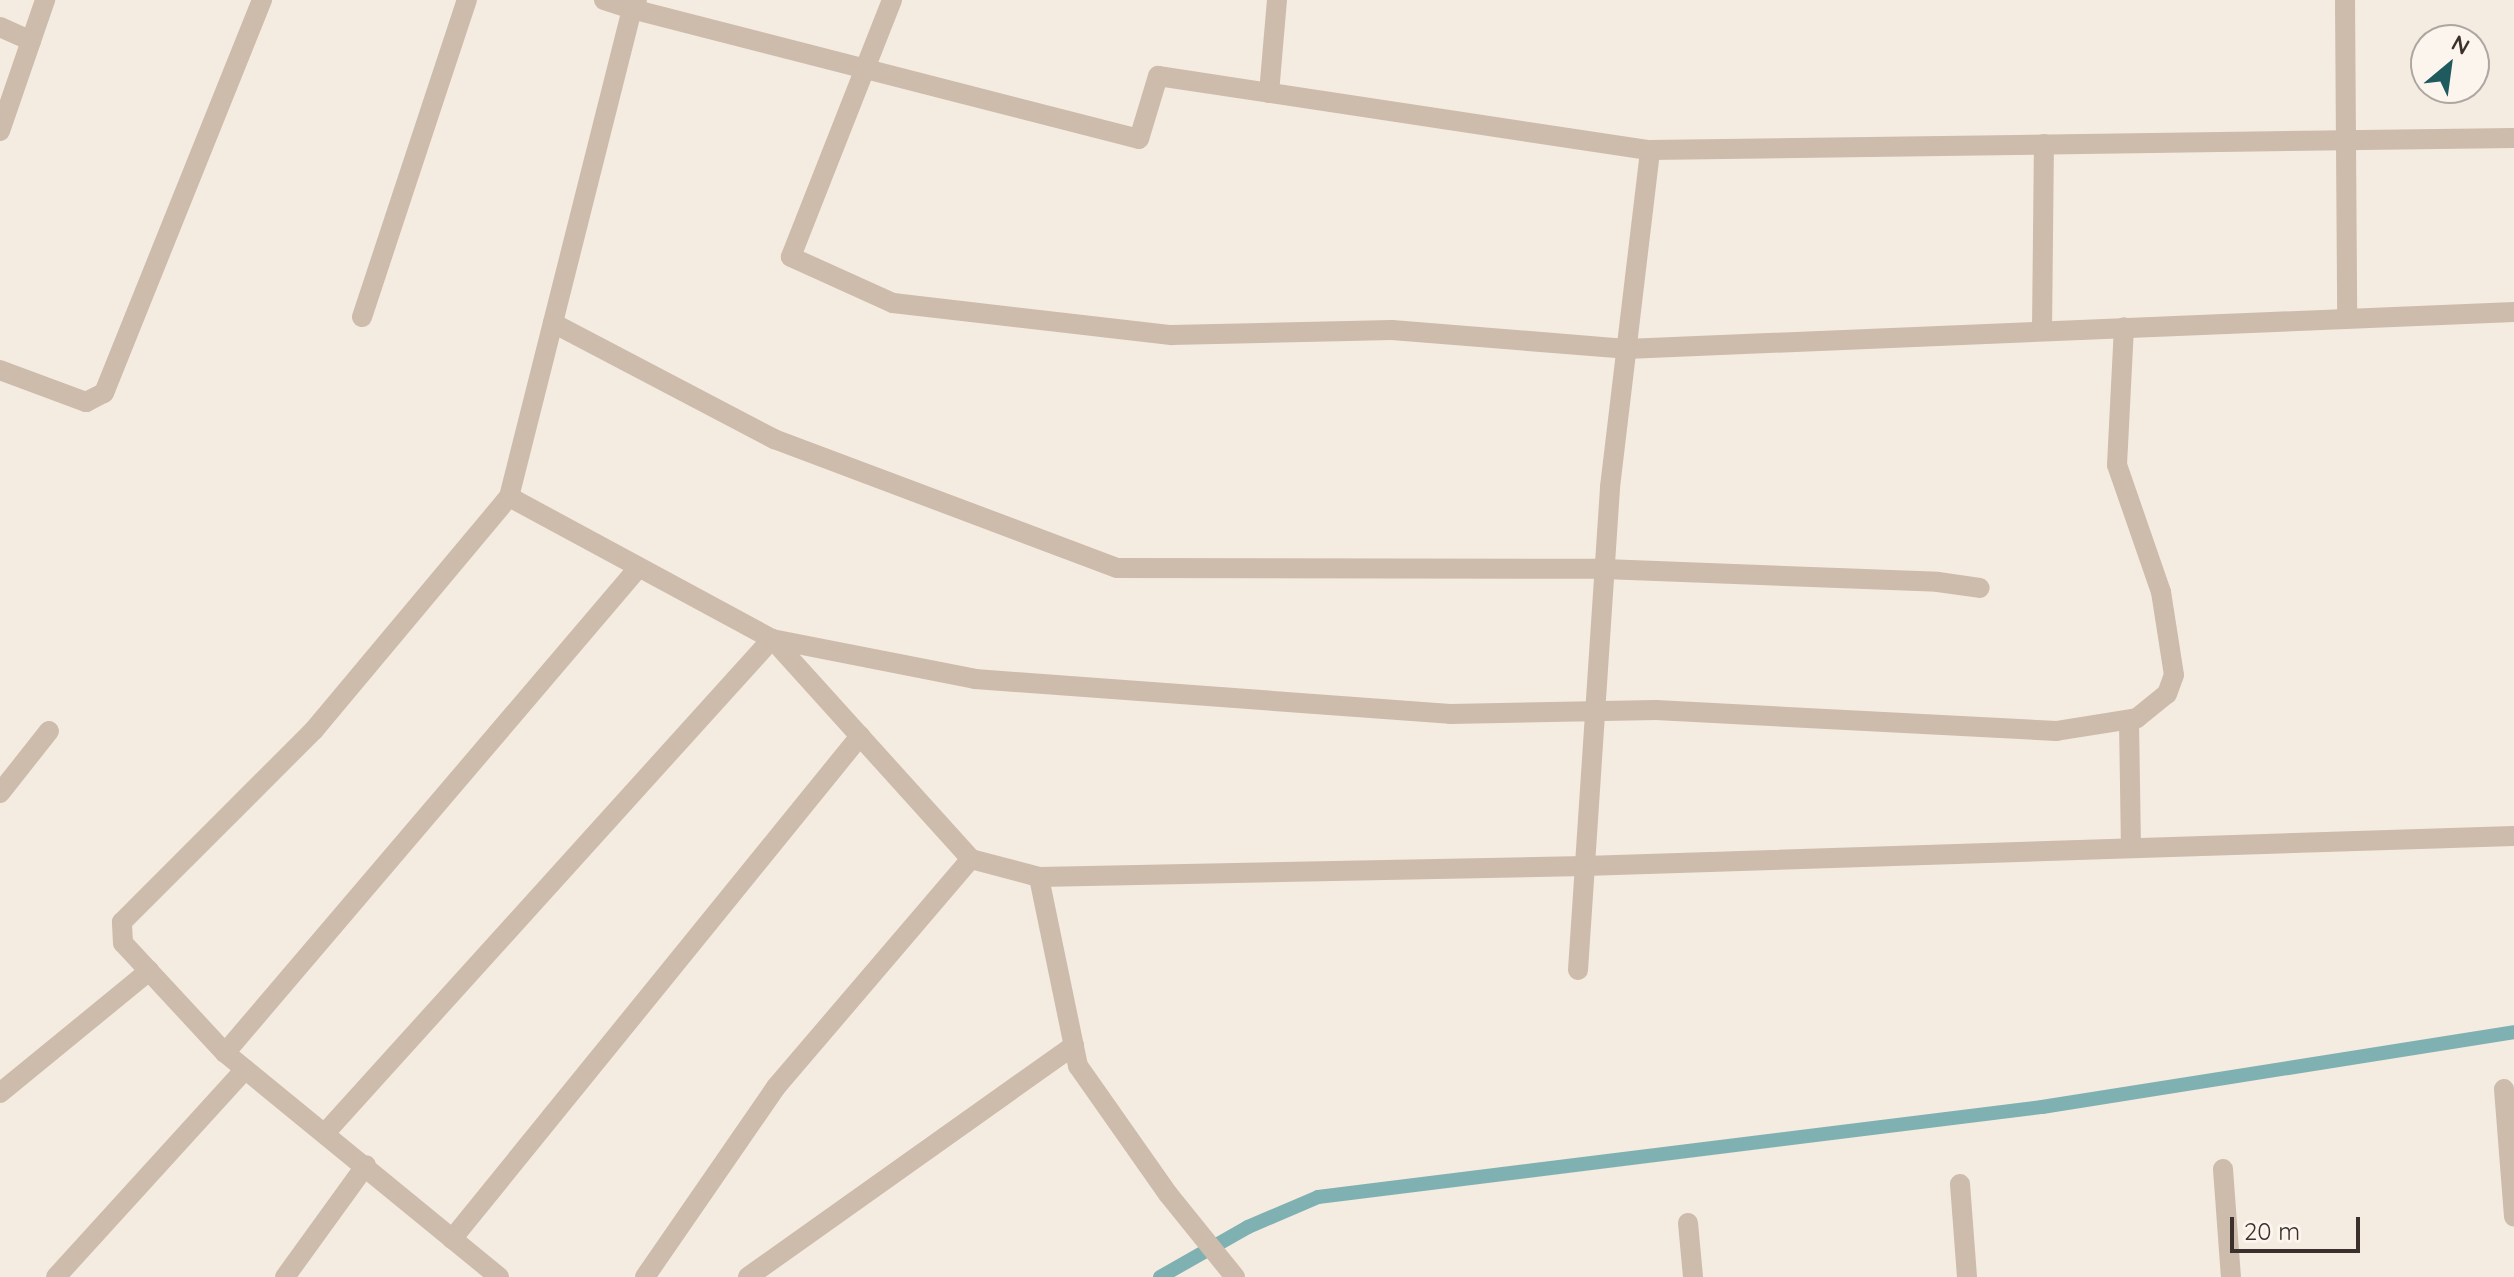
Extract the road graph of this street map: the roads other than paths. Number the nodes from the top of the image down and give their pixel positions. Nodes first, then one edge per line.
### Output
1 (45, 0) edge
2 (262, 0) edge
3 (467, 0) edge
4 (604, 0) edge
5 (892, 0) edge
6 (1277, 0) edge
7 (2345, 0) edge
8 (634, 4) edge
9 (0, 27) edge
10 (31, 41) junction
11 (866, 69) junction
12 (1269, 93) junction
13 (0, 131) edge
14 (2514, 138) edge
15 (2342, 139) junction
16 (2044, 144) junction
17 (1650, 150) junction
18 (2514, 312) edge
19 (2347, 316) junction
20 (362, 317) dead end
21 (553, 323) junction
22 (2124, 327) junction
23 (2042, 330) junction
24 (1626, 349) junction
25 (0, 370) edge
26 (509, 497) junction
27 (639, 567) junction
28 (1604, 569) junction
29 (1980, 588) dead end
30 (772, 639) junction
31 (1595, 711) junction
32 (2129, 721) junction
33 (49, 731) dead end
34 (860, 736) junction
35 (0, 793) edge
36 (2514, 836) edge
37 (2131, 845) junction
38 (971, 859) junction
39 (1585, 866) junction
40 (1039, 877) junction
41 (1578, 970) dead end
42 (149, 971) junction
43 (1074, 1045) junction
44 (225, 1053) junction
45 (245, 1069) junction
46 (2504, 1089) dead end
47 (0, 1093) edge
48 (326, 1132) junction
49 (366, 1165) junction
50 (2223, 1169) dead end
51 (1960, 1184) dead end
52 (2514, 1217) edge
53 (1688, 1223) dead end
54 (452, 1239) junction
55 (497, 1276) edge
56 (56, 1277) edge
57 (285, 1277) edge
58 (645, 1277) edge
59 (748, 1277) edge
60 (1235, 1277) edge
61 (1693, 1277) edge
62 (1967, 1277) edge
63 (2231, 1277) edge

1 - 10 street
2 - 25 street
3 - 20 street
4 - 8 street
5 - 11 street
6 - 12 street
7 - 15 street
8 - 11 street
8 - 21 street
9 - 10 street
10 - 13 street
11 - 12 street
11 - 24 street
12 - 17 street
14 - 15 street
15 - 16 street
15 - 19 street
16 - 17 street
16 - 23 street
17 - 24 street
18 - 19 street
19 - 22 street
21 - 26 street
21 - 28 street
22 - 23 street
22 - 32 street
23 - 24 street
24 - 28 street
26 - 27 street
26 - 42 street
27 - 30 street
27 - 44 street
28 - 29 street
28 - 31 street
30 - 31 street
30 - 34 street
30 - 48 street
31 - 32 street
31 - 39 street
32 - 37 street
33 - 35 street
34 - 38 street
34 - 54 street
36 - 37 street
37 - 39 street
38 - 40 street
38 - 58 street
39 - 40 street
39 - 41 street
40 - 43 street
42 - 44 street
42 - 47 street
43 - 59 street
43 - 60 street
44 - 45 street
45 - 48 street
45 - 56 street
46 - 52 street
48 - 49 street
49 - 54 street
49 - 57 street
50 - 63 street
51 - 62 street
53 - 61 street
54 - 55 street

